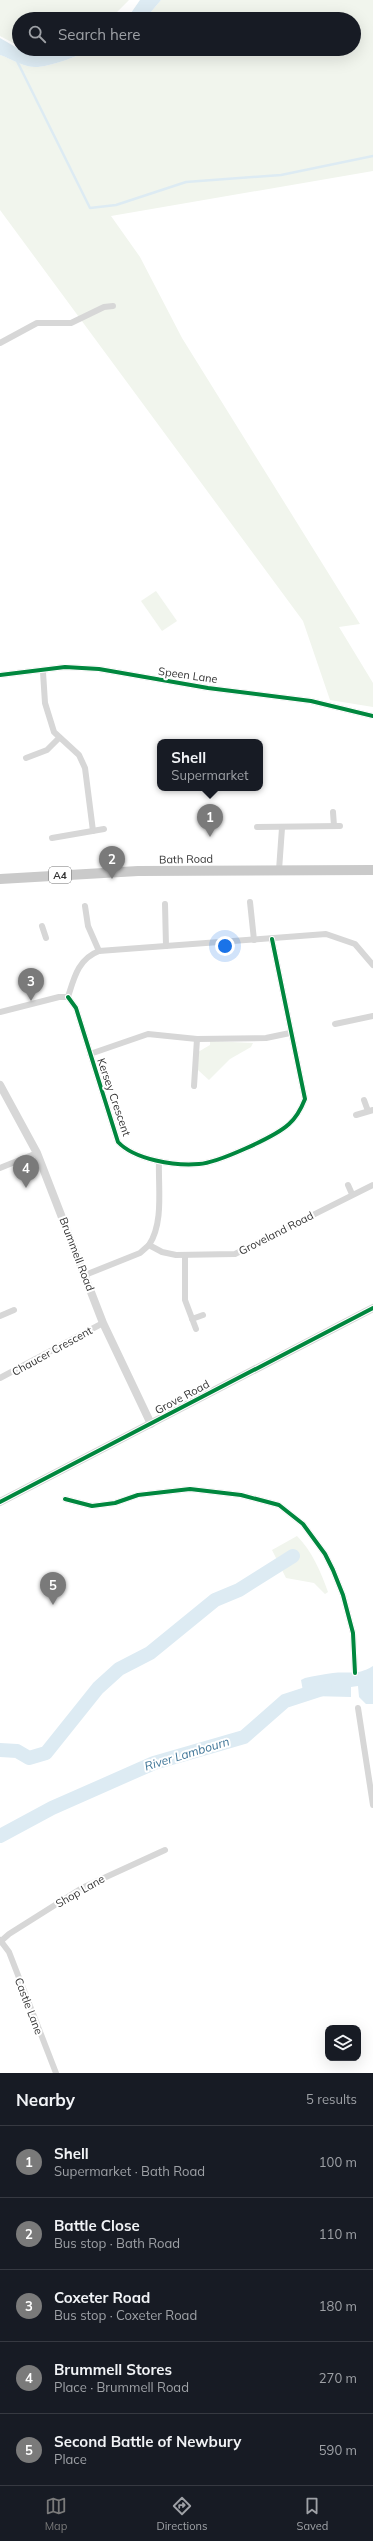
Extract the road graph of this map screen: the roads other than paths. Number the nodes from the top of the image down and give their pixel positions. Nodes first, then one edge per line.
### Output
1 (113, 306) dead end
2 (0, 343) edge
3 (43, 672) junction
4 (0, 675) edge
5 (373, 716) edge
6 (59, 738) junction
7 (34, 755) junction
8 (26, 758) dead end
9 (36, 762) dead end
10 (333, 812) dead end
11 (257, 827) dead end
12 (282, 828) junction
13 (104, 829) dead end
14 (93, 831) junction
15 (52, 838) dead end
16 (279, 870) junction
17 (373, 870) edge
18 (0, 879) edge
19 (250, 902) dead end
20 (165, 904) dead end
21 (85, 906) dead end
22 (42, 926) dead end
23 (46, 938) dead end
24 (272, 939) junction
25 (254, 940) junction
26 (166, 946) junction
27 (99, 951) junction
28 (373, 965) edge
29 (68, 997) junction
30 (0, 1012) edge
31 (373, 1016) edge
32 (335, 1024) dead end
33 (290, 1033) junction
34 (197, 1038) junction
35 (90, 1054) junction
36 (0, 1085) edge
37 (194, 1086) dead end
38 (364, 1100) dead end
39 (370, 1111) edge
40 (356, 1115) dead end
41 (38, 1153) junction
42 (160, 1161) junction
43 (0, 1168) edge
44 (373, 1185) edge
45 (348, 1186) dead end
46 (352, 1194) junction
47 (149, 1245) junction
48 (185, 1256) junction
49 (86, 1275) junction
50 (0, 1308) edge
51 (373, 1308) edge
52 (14, 1310) dead end
53 (203, 1315) dead end
54 (2, 1316) edge
55 (192, 1319) junction
56 (103, 1323) junction
57 (196, 1329) dead end
58 (0, 1378) edge
59 (151, 1424) junction
60 (65, 1499) dead end
61 (0, 1502) edge
62 (356, 1673) dead end
63 (358, 1708) dead end
64 (373, 1805) edge
65 (165, 1850) dead end
66 (0, 1941) edge
67 (56, 2073) edge

1 - 2 street
3 - 4 street, Speen Lane
3 - 5 street, Speen Lane
3 - 6 street
6 - 7 street
6 - 14 street
7 - 8 street
7 - 9 street
10 - 12 street
11 - 12 street
12 - 16 street
13 - 14 street
14 - 15 street
16 - 17 main road, Bath Road / A4
16 - 18 main road, Bath Road / A4
19 - 25 street
20 - 26 street
21 - 27 street
22 - 23 street
24 - 25 street
24 - 28 street
24 - 33 street, Kersey Crescent
25 - 26 street
26 - 27 street
27 - 29 street
29 - 30 street
29 - 35 street, Kersey Crescent
31 - 32 street
33 - 34 street
33 - 42 street, Kersey Crescent
34 - 35 street
34 - 37 street
35 - 42 street, Kersey Crescent
36 - 41 street, Brummell Road
38 - 39 street
39 - 40 street
41 - 43 street
41 - 49 street, Brummell Road
42 - 47 street
44 - 46 street, Groveland Road
45 - 46 street
46 - 48 street, Groveland Road
47 - 48 street, Groveland Road
47 - 49 street
48 - 55 street
49 - 56 street, Brummell Road
50 - 54 street
51 - 59 street, Grove Road
52 - 54 street
53 - 55 street
55 - 57 street
56 - 58 street, Chaucer Crescent
56 - 59 street, Brummell Road
59 - 61 street, Grove Road
60 - 62 street
63 - 64 street
65 - 66 street, Shop Lane
66 - 67 street, Castle Lane

